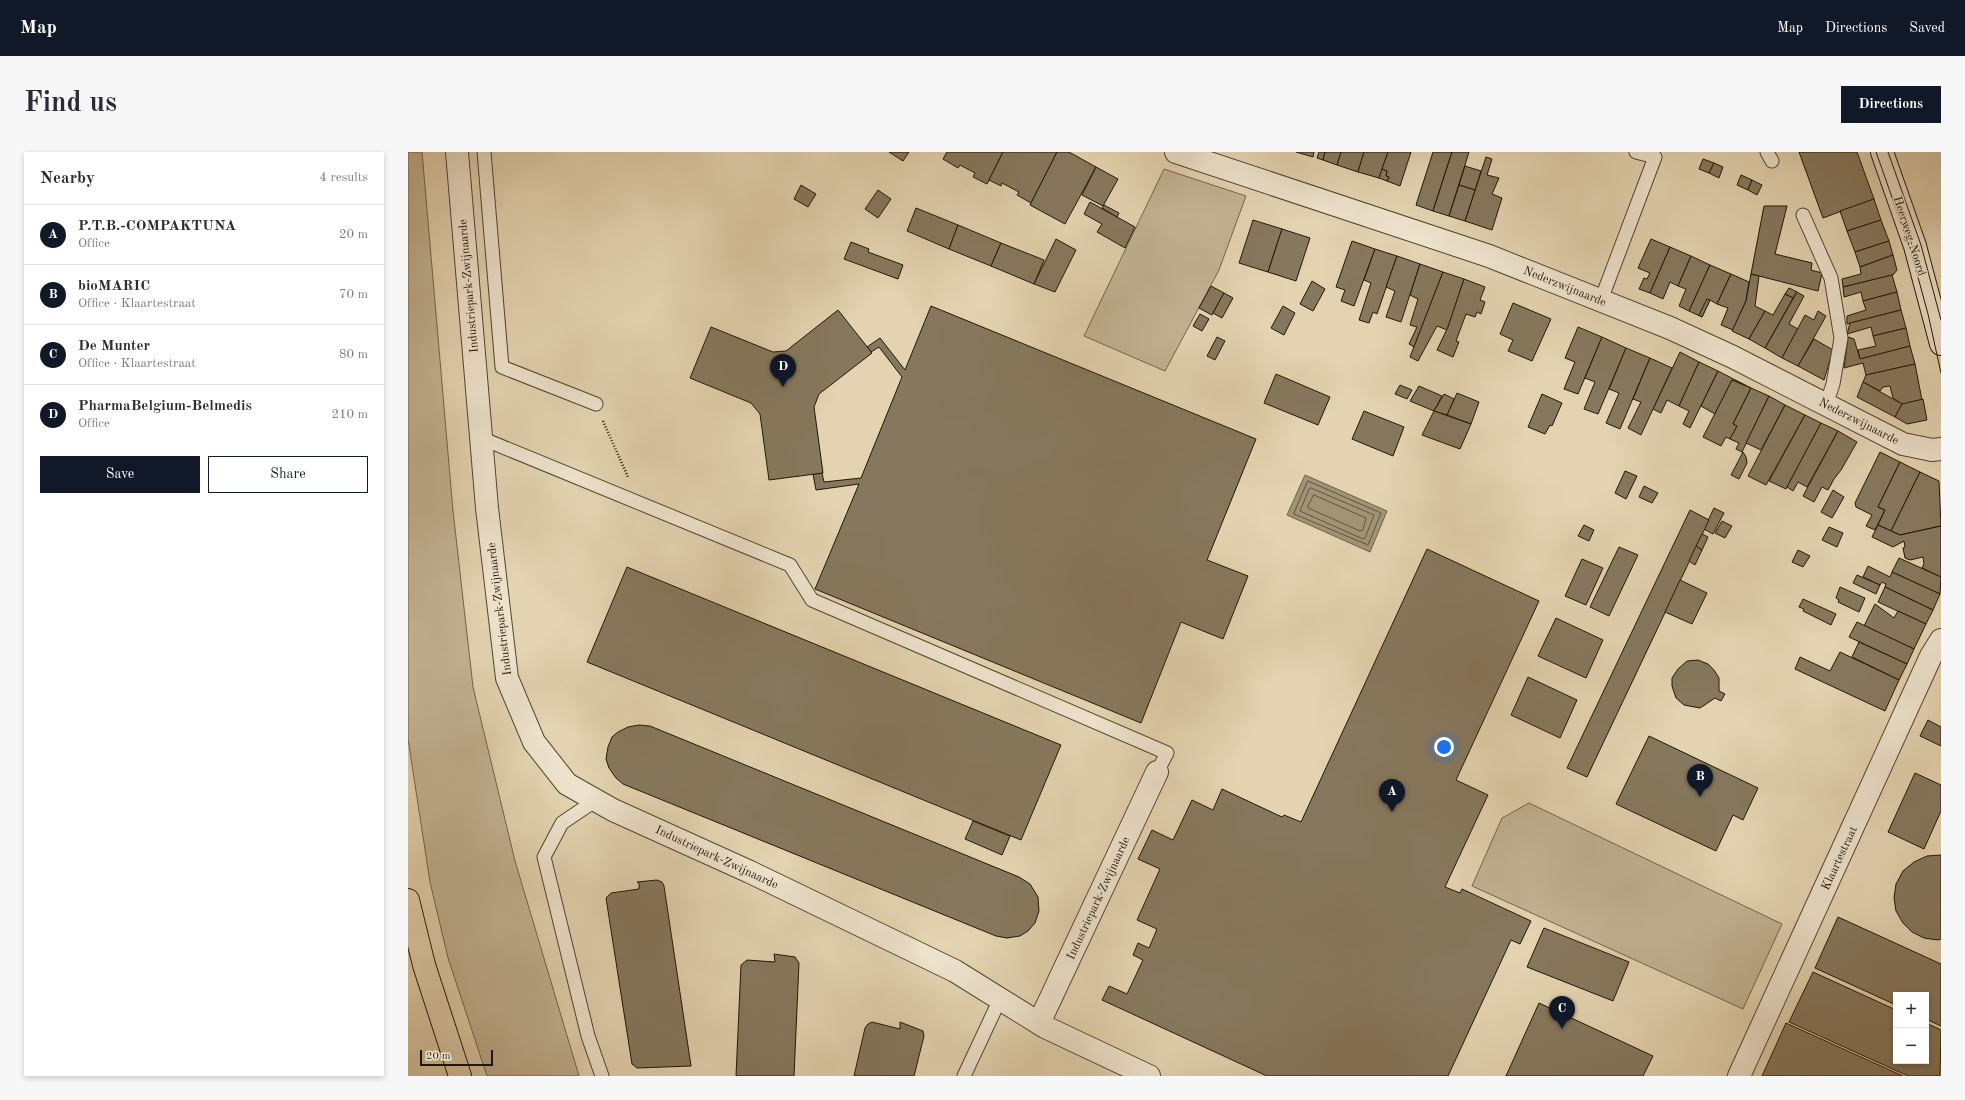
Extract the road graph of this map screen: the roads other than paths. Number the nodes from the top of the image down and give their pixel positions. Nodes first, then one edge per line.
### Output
1 (457, 152) edge
2 (484, 152) edge
3 (1176, 152) edge
4 (1636, 152) edge
5 (1882, 152) edge
6 (1657, 155) edge
7 (1803, 215) dead end
8 (1600, 300) junction
9 (1941, 344) edge
10 (596, 404) road end
11 (1826, 405) junction
12 (481, 438) junction
13 (1941, 449) edge
14 (1941, 640) edge
15 (1157, 772) joint
16 (596, 800) junction
17 (408, 900) edge
18 (1000, 999) junction
19 (1039, 1023) junction
20 (460, 1076) edge
21 (602, 1076) edge
22 (964, 1076) edge
23 (1149, 1076) edge
24 (1739, 1076) edge

1 - 12 street, Industriepark-Zwijnaarde
2 - 10 lane
3 - 8 street, Nederzwijnaarde
4 - 6 lane
5 - 9 street, Heerweg-Noord
6 - 8 lane
7 - 11 lane
8 - 11 street, Nederzwijnaarde
11 - 13 street, Nederzwijnaarde
12 - 15 lane
12 - 16 street, Industriepark-Zwijnaarde
14 - 24 street, Klaartestraat
15 - 19 street, Industriepark-Zwijnaarde
16 - 18 street, Industriepark-Zwijnaarde
16 - 21 lane
17 - 20 highway
18 - 19 street, Industriepark-Zwijnaarde
18 - 22 lane
19 - 23 street, Industriepark-Zwijnaarde

